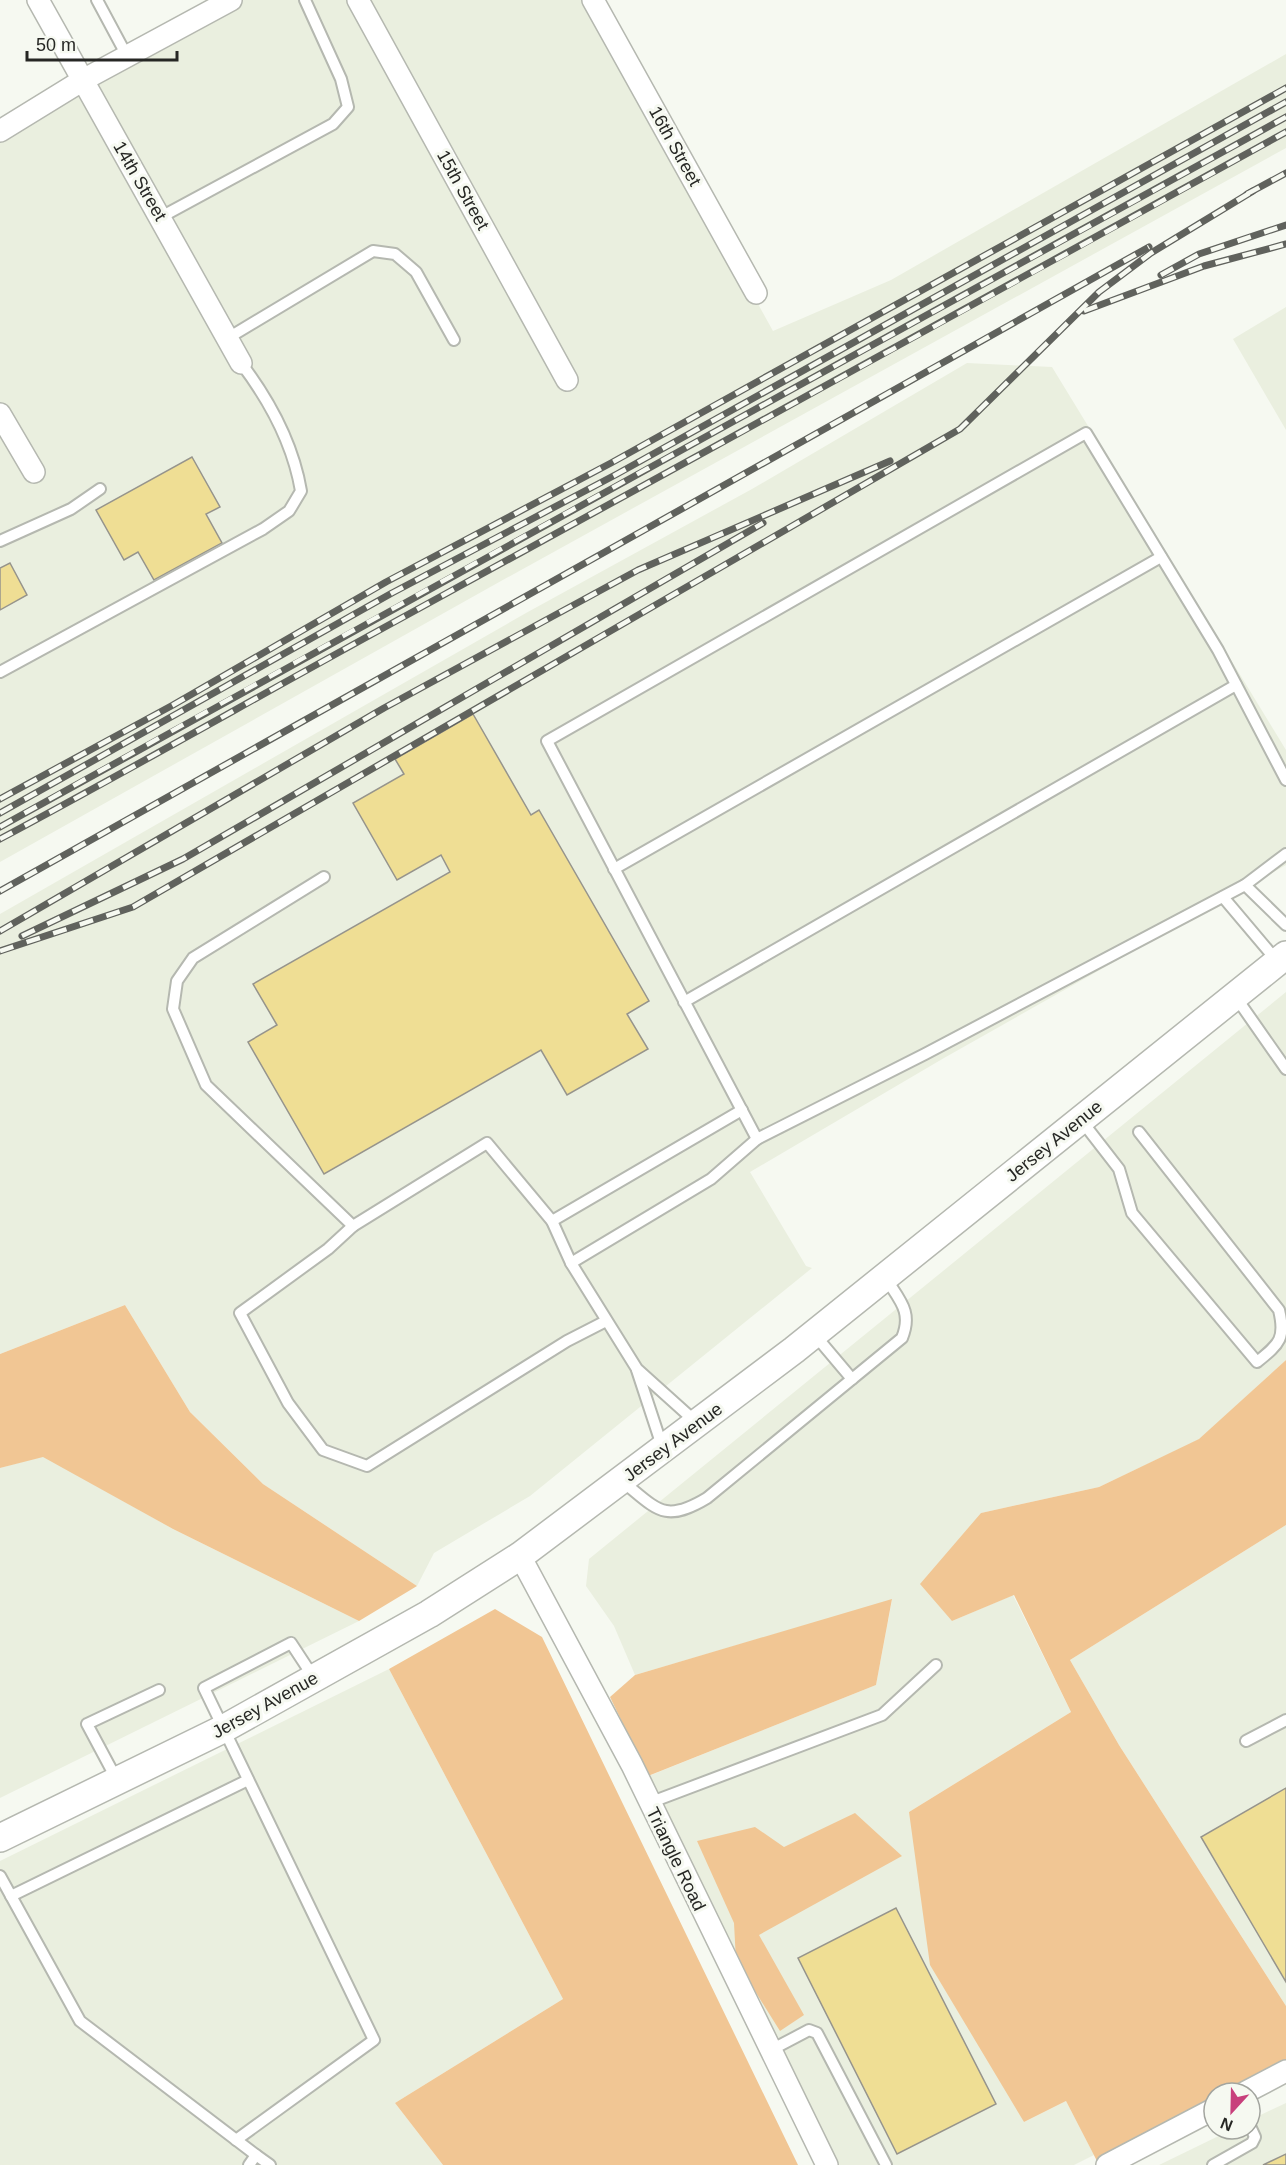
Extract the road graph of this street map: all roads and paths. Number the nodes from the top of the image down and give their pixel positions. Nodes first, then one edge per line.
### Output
1 (38, 0) edge
2 (97, 0) edge
3 (231, 0) edge
4 (305, 0) edge
5 (358, 0) edge
6 (593, 0) edge
7 (127, 56) junction
8 (83, 80) junction
9 (0, 130) edge
10 (161, 218) junction
11 (756, 293) dead end
12 (228, 338) junction
13 (454, 340) dead end
14 (240, 363) joint
15 (567, 380) dead end
16 (0, 414) edge
17 (34, 472) dead end
18 (100, 489) dead end
19 (0, 541) edge
20 (1161, 556) junction
21 (0, 672) edge
22 (1236, 685) junction
23 (1286, 780) edge
24 (1286, 854) edge
25 (614, 869) junction
26 (324, 877) dead end
27 (1245, 885) junction
28 (1223, 897) junction
29 (1286, 925) edge
30 (1282, 959) edge
31 (1235, 996) junction
32 (684, 1002) junction
33 (1286, 1069) edge
34 (742, 1110) junction
35 (1081, 1120) junction
36 (1139, 1132) dead end
37 (758, 1139) junction
38 (552, 1221) junction
39 (352, 1226) junction
40 (571, 1263) junction
41 (885, 1277) junction
42 (1282, 1307) edge
43 (606, 1321) junction
44 (814, 1334) junction
45 (637, 1369) junction
46 (852, 1379) junction
47 (698, 1424) junction
48 (663, 1450) junction
49 (622, 1481) junction
50 (520, 1556) junction
51 (936, 1665) dead end
52 (314, 1678) junction
53 (159, 1690) dead end
54 (1286, 1720) edge
55 (223, 1729) junction
56 (1246, 1741) dead end
57 (118, 1780) junction
58 (248, 1780) junction
59 (649, 1803) junction
60 (0, 1838) edge
61 (0, 1876) edge
62 (11, 1896) junction
63 (771, 2050) junction
64 (1286, 2071) edge
65 (1262, 2084) edge
66 (1202, 2115) edge
67 (236, 2140) junction
68 (1253, 2141) edge
69 (256, 2156) junction
70 (249, 2165) edge
71 (270, 2165) edge
72 (827, 2165) edge
73 (886, 2165) edge
74 (1107, 2165) edge
75 (1213, 2165) edge

1 - 8 street, 14th Street
2 - 7 lane
3 - 7 street
4 - 10 lane
5 - 15 street, 15th Street
6 - 11 street, 16th Street
7 - 8 street
8 - 9 street
8 - 10 street, 14th Street
10 - 12 street, 14th Street
12 - 13 lane
12 - 14 street, 14th Street
14 - 21 lane
16 - 17 street
18 - 19 lane
20 - 22 lane
20 - 25 lane
20 - 25 lane
22 - 23 lane
22 - 32 lane
24 - 27 lane
25 - 32 lane
26 - 39 lane
27 - 28 lane
27 - 29 lane
28 - 30 lane
28 - 37 lane
30 - 31 street, Jersey Avenue
31 - 33 lane
31 - 35 street, Jersey Avenue
32 - 34 lane
34 - 37 lane
34 - 38 lane
35 - 41 street, Jersey Avenue
35 - 42 lane
36 - 42 lane
37 - 40 lane
38 - 39 lane
38 - 40 lane
39 - 43 lane
40 - 43 lane
41 - 44 street, Jersey Avenue
41 - 46 lane
43 - 45 lane
44 - 46 lane
44 - 47 street, Jersey Avenue
45 - 47 lane
45 - 48 lane
46 - 49 lane
47 - 48 street, Jersey Avenue
48 - 49 street, Jersey Avenue
49 - 50 street, Jersey Avenue
50 - 52 street, Jersey Avenue
50 - 59 street, Triangle Road
51 - 59 lane
52 - 55 street, Jersey Avenue
52 - 55 lane
53 - 57 lane
54 - 56 lane
55 - 57 street, Jersey Avenue
55 - 58 lane
57 - 60 street, Jersey Avenue
58 - 62 lane
58 - 67 lane
59 - 63 street, Triangle Road
61 - 62 lane
62 - 67 lane
63 - 72 street, Triangle Road
63 - 73 lane
64 - 65 street
66 - 74 street
67 - 69 lane
68 - 75 lane
69 - 70 lane
69 - 71 lane

